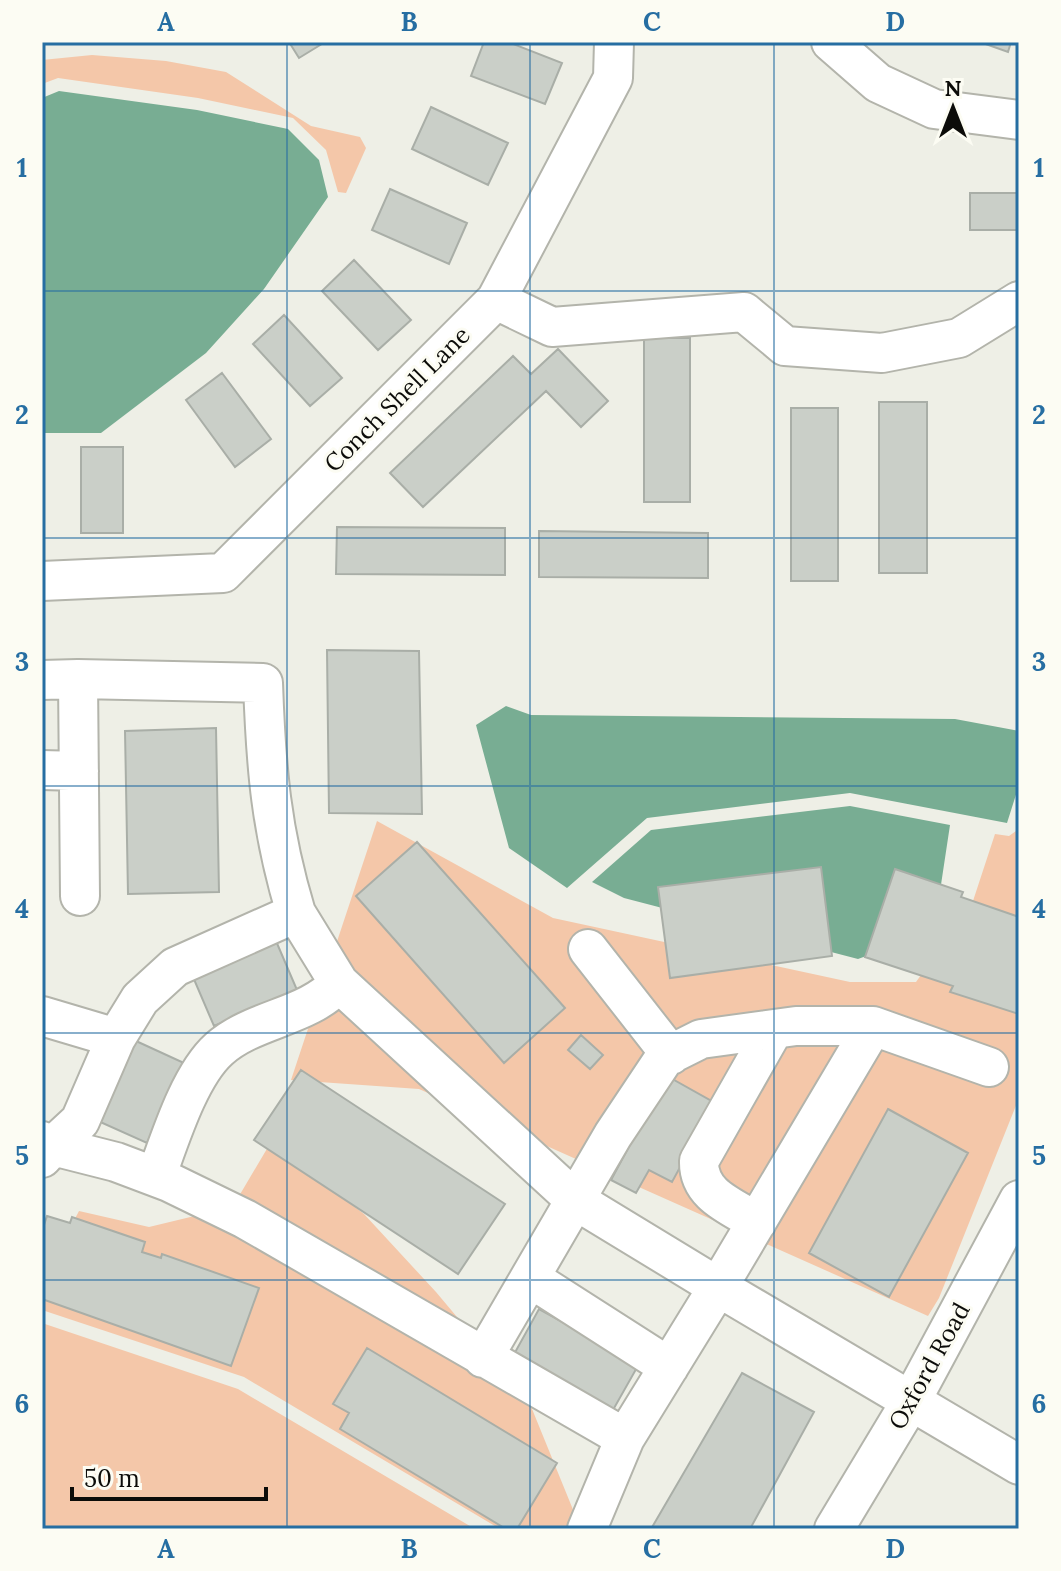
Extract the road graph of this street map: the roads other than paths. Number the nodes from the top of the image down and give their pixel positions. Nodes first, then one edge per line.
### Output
1 (614, 42) edge
2 (831, 42) edge
3 (1019, 120) edge
4 (496, 300) junction
5 (1019, 301) edge
6 (42, 581) edge
7 (60, 680) edge
8 (60, 770) edge
9 (80, 896) dead end
10 (296, 913) junction
11 (588, 949) dead end
12 (339, 983) junction
13 (42, 1016) edge
14 (873, 1026) junction
15 (774, 1029) junction
16 (116, 1038) junction
17 (671, 1055) junction
18 (989, 1067) dead end
19 (46, 1148) edge
20 (156, 1177) junction
21 (575, 1200) junction
22 (1019, 1200) edge
23 (757, 1222) junction
24 (530, 1278) junction
25 (718, 1287) junction
26 (483, 1358) junction
27 (669, 1367) junction
28 (911, 1401) junction
29 (625, 1438) junction
30 (1019, 1465) edge
31 (587, 1529) edge
32 (834, 1529) edge

1 - 4 street, Conch Shell Lane
2 - 3 street
4 - 5 street
4 - 6 street, Conch Shell Lane
7 - 8 street
7 - 10 street
8 - 9 street
10 - 12 street
10 - 16 street
11 - 17 street
12 - 20 street
12 - 21 street
13 - 16 street
14 - 15 street
14 - 18 street
14 - 23 street
15 - 17 street
15 - 23 street
16 - 19 street
17 - 21 street
19 - 20 street
20 - 26 street
21 - 24 street
21 - 25 street
22 - 28 street, Oxford Road
23 - 25 street
24 - 26 street
24 - 27 street
25 - 27 street
25 - 28 street
26 - 29 street
27 - 29 street
28 - 30 street
28 - 32 street, Oxford Road
29 - 31 street

